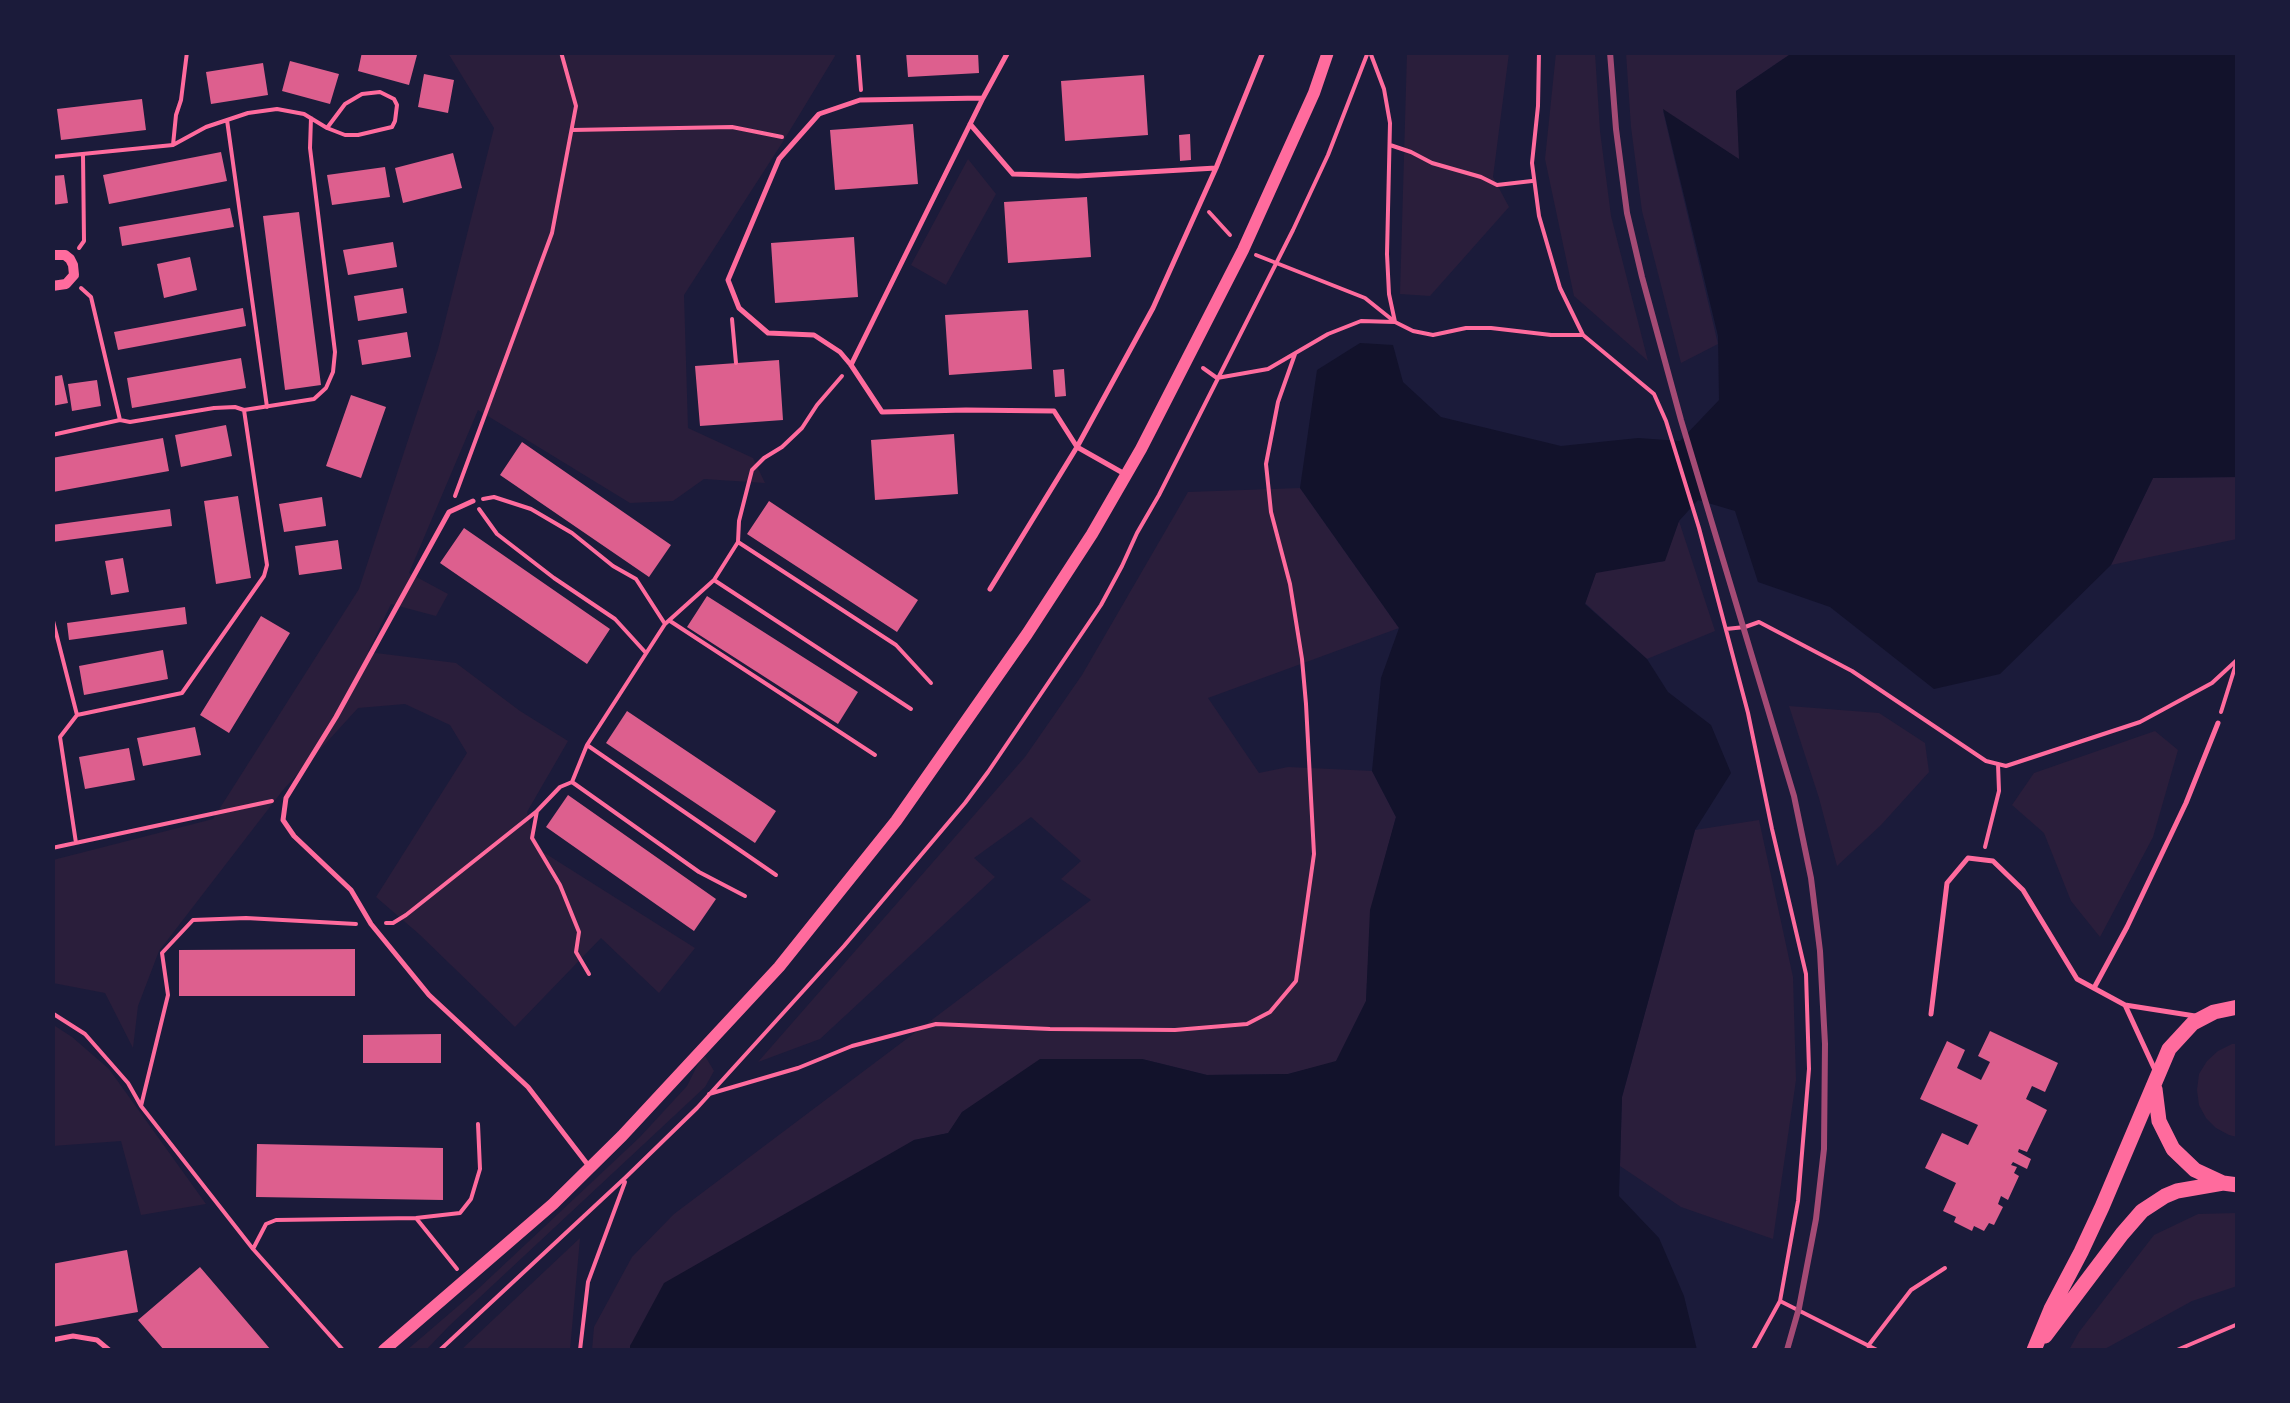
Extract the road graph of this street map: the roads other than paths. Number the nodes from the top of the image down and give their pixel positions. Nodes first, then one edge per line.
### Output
1 (1008, 52) edge
2 (1264, 52) edge
3 (1328, 52) edge
4 (982, 98) junction
5 (970, 124) junction
6 (1216, 168) junction
7 (52, 254) edge
8 (52, 286) edge
9 (851, 365) junction
10 (1077, 447) junction
11 (1126, 475) junction
12 (473, 501) road end
13 (990, 589) dead end
14 (2218, 724) road end
15 (2094, 988) junction
16 (2125, 1005) junction
17 (2238, 1007) edge
18 (1931, 1014) dead end
19 (2208, 1014) junction
20 (2156, 1080) junction
21 (590, 1167) junction
22 (2230, 1184) edge
23 (52, 1340) edge
24 (2035, 1349) edge
25 (110, 1350) edge
26 (384, 1350) edge

1 - 4 lane
2 - 6 lane
3 - 11 street
4 - 5 lane
4 - 9 lane
5 - 6 lane
5 - 9 lane
6 - 10 lane
7 - 8 street
9 - 10 lane
10 - 11 lane
10 - 13 lane
11 - 21 street
12 - 21 lane
14 - 15 lane
15 - 16 lane
15 - 18 lane
16 - 19 lane
16 - 20 lane
17 - 19 highway
19 - 20 highway
20 - 22 highway
20 - 24 highway
21 - 26 street
22 - 24 highway
23 - 25 lane

